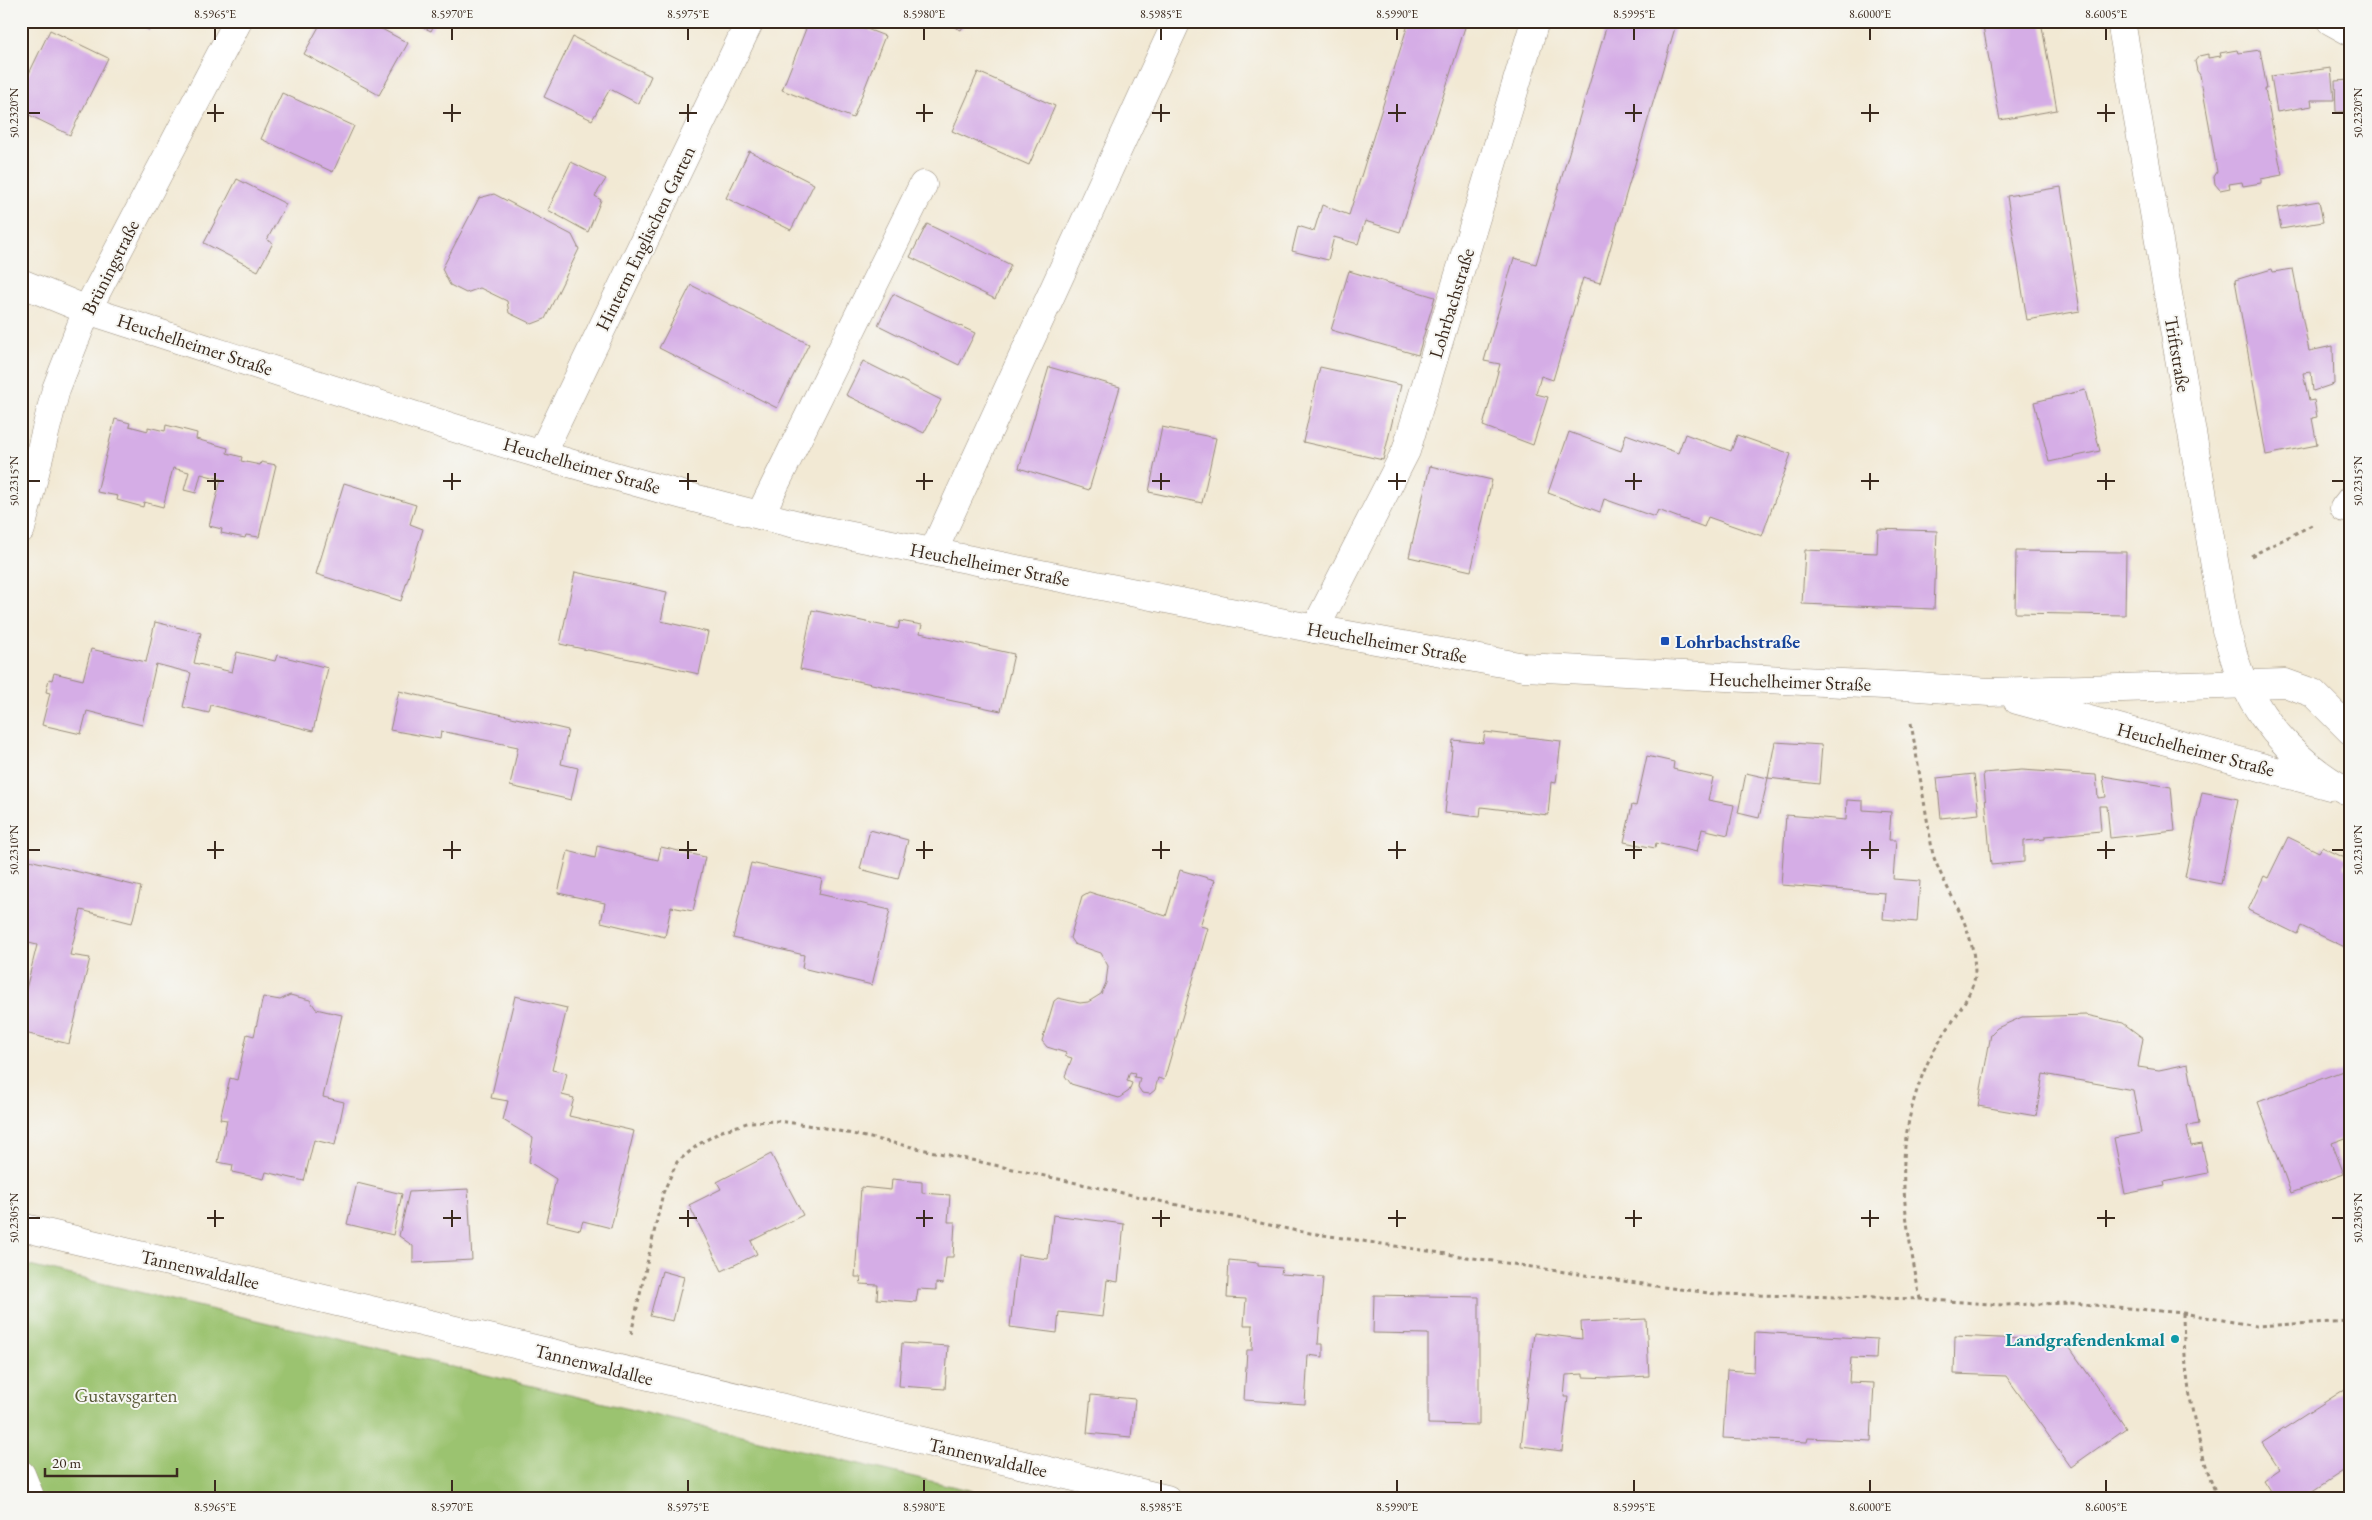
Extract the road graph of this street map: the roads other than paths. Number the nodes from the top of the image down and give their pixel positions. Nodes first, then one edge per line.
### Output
1 (238, 21) edge
2 (750, 21) edge
3 (1177, 21) edge
4 (1535, 21) edge
5 (2121, 21) edge
6 (2331, 21) edge
7 (2351, 32) edge
8 (923, 185) dead end
9 (21, 283) edge
10 (87, 310) junction
11 (541, 455) junction
12 (760, 515) junction
13 (21, 529) edge
14 (933, 552) junction
15 (1315, 629) junction
16 (2244, 685) junction
17 (1989, 692) junction
18 (2351, 731) edge
19 (2348, 791) edge
20 (21, 1227) edge
21 (21, 1474) edge
22 (31, 1499) edge
23 (1168, 1499) edge

1 - 10 street, Brüningstraße
2 - 11 street, Hinterm Englischen Garten
3 - 14 street
4 - 15 street, Lohrbachstraße
5 - 16 street, Triftstraße
6 - 7 street
8 - 12 street
9 - 10 street, Heuchelheimer Straße
10 - 11 street, Heuchelheimer Straße
10 - 13 street, Brüningstraße
11 - 12 street, Heuchelheimer Straße
12 - 14 street, Heuchelheimer Straße
14 - 15 street, Heuchelheimer Straße
15 - 17 street, Heuchelheimer Straße
16 - 17 street, Heuchelheimer Straße
16 - 18 street, Heuchelheimer Straße
16 - 19 street, Heuchelheimer Straße
17 - 19 street, Heuchelheimer Straße
20 - 23 street, Tannenwaldallee
21 - 22 street

